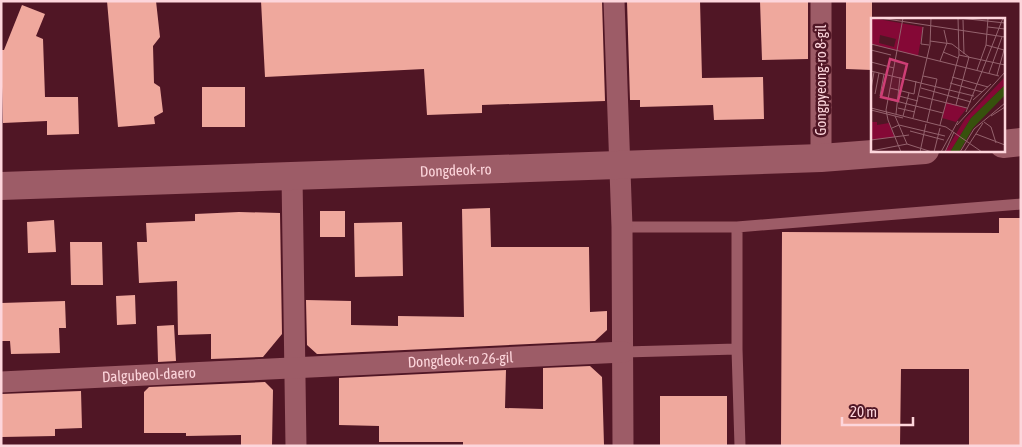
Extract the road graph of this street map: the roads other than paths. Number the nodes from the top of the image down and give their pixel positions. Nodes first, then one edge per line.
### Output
1 (614, 1) edge
2 (820, 1) edge
3 (1021, 142) edge
4 (1004, 144) edge
5 (912, 151) edge
6 (821, 158) junction
7 (620, 165) junction
8 (292, 176) junction
9 (1, 186) edge
10 (1021, 204) edge
11 (622, 227) junction
12 (738, 227) junction
13 (737, 349) junction
14 (624, 352) junction
15 (296, 369) junction
16 (1, 382) edge
17 (296, 446) edge
18 (623, 446) edge
19 (740, 446) edge

1 - 7 street
2 - 6 street, Gongpyeong-ro 8-gil
3 - 4 main road
5 - 6 main road, Dongdeok-ro
6 - 7 main road, Dongdeok-ro
7 - 8 main road, Dongdeok-ro
7 - 11 street
8 - 9 main road, Dongdeok-ro
8 - 15 street
10 - 12 lane
11 - 12 lane
11 - 14 street
12 - 13 lane
13 - 14 lane
13 - 19 lane
14 - 15 street, Dongdeok-ro 26-gil
14 - 18 street
15 - 16 street, Dalgubeol-daero
15 - 17 street

